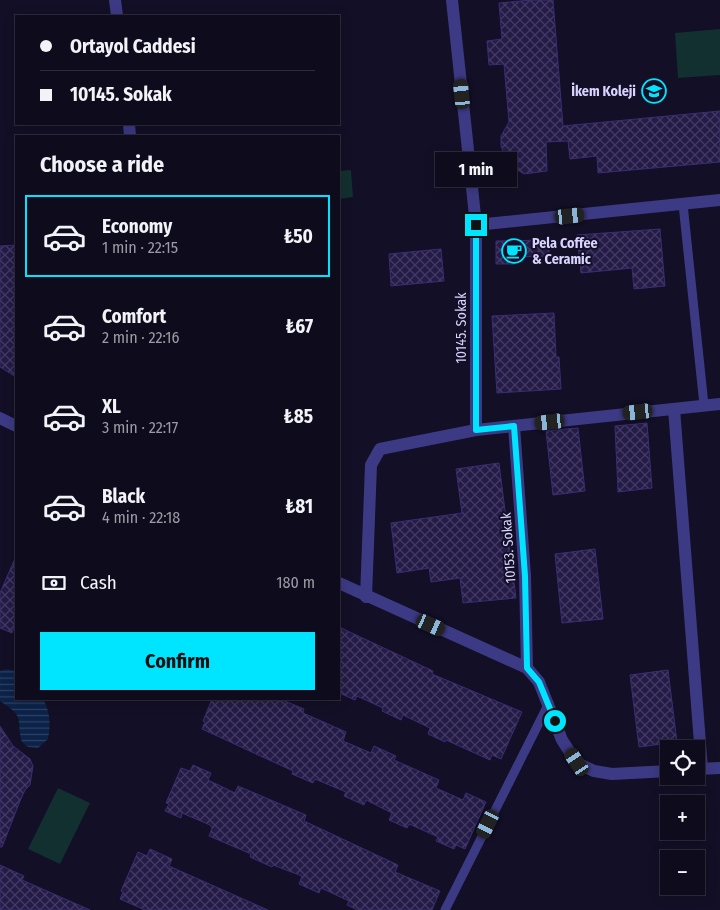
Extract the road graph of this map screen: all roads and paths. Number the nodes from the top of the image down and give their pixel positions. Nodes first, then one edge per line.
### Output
1 (115, 0) edge
2 (452, 0) edge
3 (117, 15) edge
4 (720, 200) edge
5 (683, 204) junction
6 (476, 225) junction
7 (720, 404) edge
8 (704, 405) junction
9 (674, 409) junction
10 (0, 418) edge
11 (15, 426) edge
12 (514, 426) junction
13 (476, 430) junction
14 (340, 584) edge
15 (366, 597) junction
16 (527, 668) junction
17 (549, 702) junction
18 (697, 740) edge
19 (720, 768) edge
20 (705, 769) edge
21 (660, 771) edge
22 (445, 910) edge

1 - 3 street
2 - 6 street, 10145. Sokak
4 - 5 street
5 - 6 street
5 - 8 lane
6 - 13 street, 10145. Sokak
7 - 8 street
8 - 9 street
9 - 12 street
9 - 18 street
10 - 11 street
12 - 13 street
12 - 16 street, 10153. Sokak
13 - 15 street
14 - 15 street
15 - 16 street
16 - 17 street
17 - 21 street
17 - 22 lane
19 - 20 street

